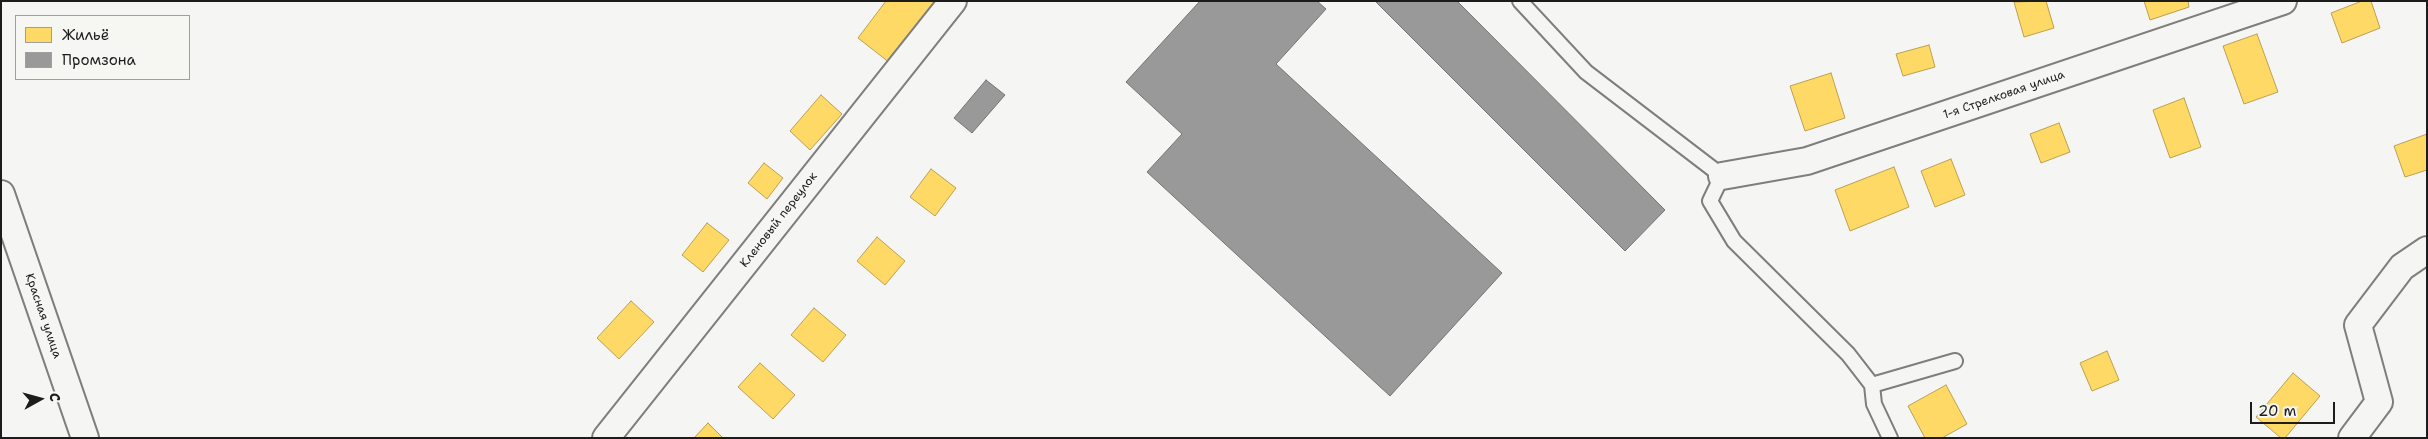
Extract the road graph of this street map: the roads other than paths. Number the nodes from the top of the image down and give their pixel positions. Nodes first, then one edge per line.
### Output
1 (953, 1) edge
2 (1520, 1) edge
3 (2283, 1) edge
4 (2238, 8) edge
5 (1722, 176) junction
6 (1, 194) edge
7 (2427, 250) edge
8 (1955, 361) dead end
9 (1872, 384) junction
10 (85, 438) edge
11 (606, 438) edge
12 (1890, 438) edge
13 (2352, 438) edge

1 - 11 street, Кленовый переулок
2 - 5 lane
3 - 4 street, 1-я Стрелковая улица
4 - 5 street, 1-я Стрелковая улица
5 - 9 lane
6 - 10 street, Красная улица
7 - 13 street
8 - 9 lane
9 - 12 lane

